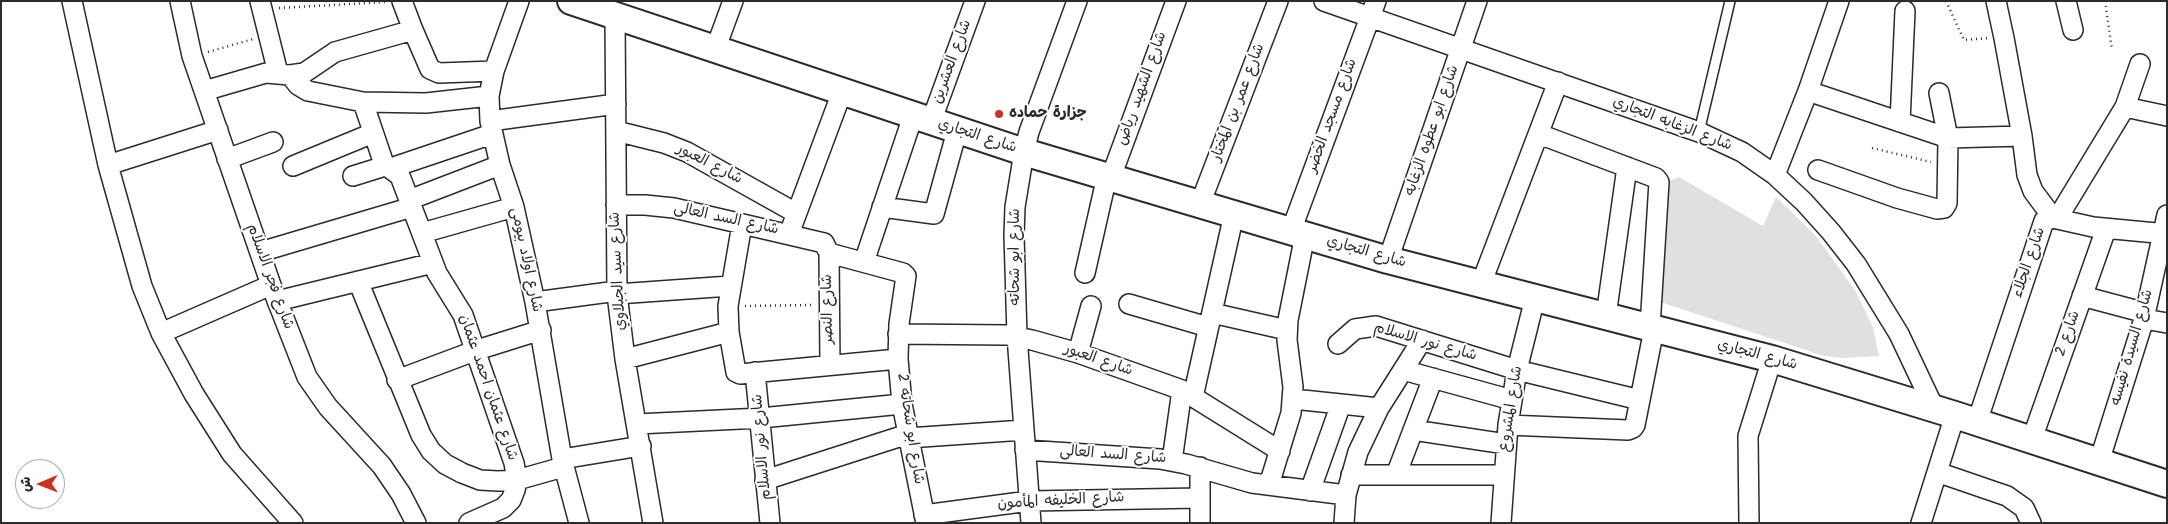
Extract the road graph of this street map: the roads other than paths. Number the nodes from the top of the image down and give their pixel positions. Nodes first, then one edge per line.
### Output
1 (72, 1) edge
2 (180, 1) edge
3 (402, 1) edge
4 (519, 1) edge
5 (733, 1) edge
6 (976, 1) edge
7 (1077, 1) edge
8 (1176, 1) edge
9 (1278, 1) edge
10 (1324, 1) edge
11 (1477, 1) edge
12 (1730, 1) edge
13 (1839, 1) edge
14 (1996, 1) edge
15 (2066, 1) edge
16 (582, 3) edge
17 (261, 5) edge
18 (1373, 10) edge
19 (1906, 11) dead end
20 (615, 17) junction
21 (413, 30) junction
22 (2073, 30) dead end
23 (716, 50) junction
24 (1461, 50) junction
25 (2140, 64) dead end
26 (494, 71) junction
27 (284, 74) junction
28 (1558, 82) junction
29 (204, 91) junction
30 (842, 92) junction
31 (1808, 92) junction
32 (1939, 93) dead end
33 (489, 96) junction
34 (363, 102) junction
35 (616, 104) junction
36 (2125, 107) junction
37 (2167, 116) edge
38 (922, 119) junction
39 (1900, 122) junction
40 (491, 128) junction
41 (218, 130) junction
42 (616, 131) junction
43 (957, 131) junction
44 (1699, 132) junction
45 (373, 134) junction
46 (1539, 134) junction
47 (2022, 136) junction
48 (1948, 138) junction
49 (273, 142) dead end
50 (1024, 152) junction
51 (227, 159) junction
52 (108, 165) junction
53 (500, 165) junction
54 (293, 166) dead end
55 (388, 167) junction
56 (1627, 167) junction
57 (1818, 170) dead end
58 (1774, 175) junction
59 (353, 176) dead end
60 (1109, 177) junction
61 (410, 203) junction
62 (1200, 204) junction
63 (616, 205) junction
64 (514, 207) junction
65 (882, 207) junction
66 (796, 213) junction
67 (1234, 214) junction
68 (2167, 215) edge
69 (2055, 219) junction
70 (742, 224) junction
71 (2106, 229) junction
72 (422, 233) junction
73 (1298, 233) junction
74 (790, 234) junction
75 (2165, 234) edge
76 (260, 252) junction
77 (829, 253) junction
78 (1388, 260) junction
79 (864, 262) junction
80 (433, 263) junction
81 (1085, 273) dead end
82 (358, 281) junction
83 (1481, 284) junction
84 (730, 286) junction
85 (274, 293) junction
86 (617, 293) junction
87 (2082, 296) junction
88 (1535, 298) junction
89 (535, 302) junction
90 (1129, 304) dead end
91 (1091, 306) dead end
92 (1606, 316) junction
93 (2145, 316) junction
94 (1210, 320) junction
95 (2167, 323) edge
96 (1652, 328) junction
97 (540, 330) junction
98 (1287, 330) junction
99 (729, 332) junction
100 (161, 334) junction
101 (898, 334) junction
102 (1017, 336) junction
103 (1422, 340) junction
104 (1338, 344) dead end
105 (477, 350) junction
106 (1078, 353) junction
107 (625, 358) junction
108 (898, 359) junction
109 (1772, 360) junction
110 (830, 364) junction
111 (1404, 370) junction
112 (1517, 370) junction
113 (755, 372) junction
114 (1433, 378) junction
115 (397, 380) junction
116 (1188, 394) junction
117 (1293, 398) junction
118 (1512, 400) junction
119 (1640, 400) junction
120 (902, 404) junction
121 (1341, 404) junction
122 (1379, 408) junction
123 (1955, 415) junction
124 (761, 418) junction
125 (637, 424) junction
126 (1508, 425) junction
127 (1024, 430) junction
128 (1414, 430) junction
129 (908, 436) junction
130 (2032, 439) junction
131 (1506, 444) junction
132 (641, 446) junction
133 (1025, 450) junction
134 (1280, 451) junction
135 (1172, 460) junction
136 (2099, 462) junction
137 (562, 463) junction
138 (1200, 467) junction
139 (1937, 472) junction
140 (1351, 475) junction
141 (1396, 475) junction
142 (1503, 475) junction
143 (517, 480) junction
144 (765, 480) junction
145 (2167, 484) edge
146 (1269, 485) junction
147 (1310, 491) junction
148 (1346, 495) junction
149 (1200, 498) junction
150 (1029, 501) junction
151 (925, 519) edge
152 (293, 523) edge
153 (416, 523) edge
154 (469, 523) edge
155 (579, 523) edge
156 (652, 523) edge
157 (770, 523) edge
158 (1031, 523) edge
159 (1200, 523) edge
160 (1344, 523) edge
161 (1501, 523) edge
162 (1749, 523) edge
163 (1921, 523) edge
164 (2031, 523) edge

1 - 52 street
2 - 29 street, شارع فجر الاسلام
3 - 21 street
4 - 26 street, شارع اولاد بيومى
5 - 23 street
6 - 38 street, شارع العشرين
7 - 50 street, شارع ابو شحاته
8 - 60 street, شارع الشهيد رياض
9 - 62 street, شارع عمر بن المختار
10 - 18 street, شارع الزغابه التجاري
11 - 24 street, شارع ابو عطوه الزغابه
12 - 44 lane
13 - 31 street
14 - 47 street
15 - 22 street
16 - 20 street, شارع التجاري
17 - 27 street
18 - 24 street, شارع الزغابه التجاري
18 - 73 street, شارع مسجد الخضر
19 - 39 street
20 - 23 street, شارع التجاري
20 - 35 street, شارع سيد الجبلاوي
21 - 26 street
21 - 27 street
23 - 30 street, شارع التجاري
24 - 28 street, شارع الزغابه التجاري
24 - 78 street, شارع ابو عطوه الزغابه
25 - 36 street
26 - 33 street, شارع اولاد بيومى
27 - 29 street
27 - 34 street
28 - 44 street, شارع الزغابه التجاري
28 - 46 street
29 - 41 street, شارع فجر الاسلام
30 - 38 street, شارع التجاري
30 - 66 street
31 - 39 street
31 - 58 street
32 - 48 street
33 - 34 street
33 - 40 street, شارع اولاد بيومى
34 - 45 street, شارع عثمان احمد عثمان
35 - 40 street
35 - 42 street, شارع سيد الجبلاوي
36 - 37 street
36 - 69 street
38 - 43 street, شارع التجاري
38 - 65 street, شارع العشرين
39 - 48 street
40 - 53 street, شارع اولاد بيومى
40 - 55 street
41 - 51 street, شارع فجر الاسلام
41 - 52 street
42 - 63 street, شارع سيد الجبلاوي
42 - 66 street, شارع العبور
43 - 50 street, شارع التجاري
43 - 65 street
44 - 58 street, شارع الزغابه التجاري
45 - 54 street
45 - 55 street, شارع عثمان احمد عثمان
46 - 56 street
46 - 83 street
47 - 48 street
47 - 69 street
48 - 57 street
49 - 51 street
50 - 60 street, شارع التجاري
50 - 102 street, شارع ابو شحاته
51 - 76 street, شارع فجر الاسلام
52 - 100 street
53 - 61 street
53 - 64 street, شارع اولاد بيومى
55 - 59 street
55 - 61 street, شارع عثمان احمد عثمان
56 - 92 street
56 - 96 street
58 - 123 street, شارع الزغابه التجاري
60 - 62 street, شارع التجاري
60 - 81 street, شارع الشهيد رياض
61 - 72 street, شارع عثمان احمد عثمان
61 - 76 street
62 - 67 street, شارع التجاري
63 - 70 street, شارع السد العالى
63 - 86 street, شارع سيد الجبلاوي
64 - 72 street
64 - 89 street, شارع اولاد بيومى
65 - 79 street, شارع العشرين
66 - 74 street
67 - 73 street, شارع التجاري
67 - 94 street
68 - 75 street, شارع السيدة نفيسه
69 - 71 street, شارع الجلاء
69 - 123 street, شارع الجلاء
70 - 74 street, شارع السد العالى
70 - 84 street
71 - 75 street, شارع الجلاء
71 - 87 street, شارع 2
72 - 80 street, شارع عثمان احمد عثمان
73 - 78 street, شارع التجاري
73 - 98 street, شارع مسجد الخضر
74 - 77 street, شارع السد العالى
75 - 93 street, شارع السيدة نفيسه
76 - 85 street, شارع فجر الاسلام
77 - 79 street
77 - 110 street, شارع النصر
78 - 83 street, شارع التجاري
79 - 101 street, شارع ابو شحاته 2
80 - 82 street
80 - 105 street, شارع عثمان احمد عثمان
82 - 85 street
82 - 115 street
83 - 88 street, شارع التجاري
84 - 86 street
84 - 99 street
85 - 100 street
85 - 153 street, شارع فجر الاسلام
86 - 89 street
86 - 107 street, شارع سيد الجبلاوي
87 - 93 street
87 - 130 street, شارع 2
88 - 92 street, شارع التجاري
88 - 112 street, شارع المشروع
89 - 97 street, شارع اولاد بيومى
90 - 94 street
91 - 106 street
92 - 96 street, شارع التجاري
93 - 95 street
93 - 136 street, شارع السيدة نفيسه
94 - 98 street
94 - 116 street
96 - 109 street, شارع التجاري
96 - 119 street
97 - 105 street
97 - 137 street, شارع اولاد بيومى
98 - 117 street, شارع مسجد الخضر
99 - 107 street
99 - 113 street
100 - 152 street
101 - 102 street, شارع العبور
101 - 108 street, شارع ابو شحاته 2
102 - 106 street, شارع العبور
102 - 127 street, شارع ابو شحاته
103 - 104 street, شارع نور الاسلام
103 - 111 street
103 - 112 street, شارع نور الاسلام
105 - 115 street
105 - 143 street, شارع عثمان احمد عثمان
106 - 116 street, شارع العبور
107 - 125 street, شارع سيد الجبلاوي
108 - 110 street
108 - 120 street, شارع ابو شحاته 2
109 - 123 street, شارع التجاري
109 - 162 street
110 - 113 street
111 - 114 street
111 - 122 street
112 - 118 street, شارع المشروع
112 - 119 street, شارع نور الاسلام
113 - 124 street, شارع نور الاسلام
114 - 118 street
114 - 128 street
115 - 143 street
116 - 134 street, شارع العبور
116 - 135 street
117 - 121 street
117 - 134 street, شارع مسجد الخضر
118 - 126 street, شارع المشروع
119 - 126 street
120 - 124 street
120 - 129 street, شارع ابو شحاته 2
121 - 122 street
121 - 147 street
122 - 140 street
123 - 130 street, شارع التجاري
123 - 139 street, شارع الجلاء
124 - 125 street
124 - 144 street, شارع نور الاسلام
125 - 132 street, شارع سيد الجبلاوي
126 - 131 street, شارع المشروع
127 - 129 street
127 - 133 street, شارع ابو شحاته
128 - 131 street
128 - 141 street
129 - 144 street
129 - 151 street, شارع ابو شحاته 2
130 - 136 street, شارع التجاري
131 - 142 street, شارع المشروع
132 - 137 street
132 - 156 street, شارع سيد الجبلاوي
133 - 135 street, شارع السد العالى
133 - 150 street, شارع ابو شحاته
134 - 146 street, شارع مسجد الخضر
135 - 138 street, شارع السد العالى
136 - 145 street, شارع التجاري
137 - 143 street
137 - 155 street, شارع اولاد بيومى
138 - 146 street
138 - 149 street
139 - 163 street, شارع الجلاء
139 - 164 street
140 - 141 street
140 - 148 street
141 - 142 street
142 - 161 street, شارع المشروع
143 - 154 street, شارع عثمان احمد عثمان
144 - 157 street, شارع نور الاسلام
146 - 147 street
147 - 148 street
148 - 160 street
149 - 150 street, شارع الخليفه المأمون
149 - 159 street
150 - 151 street, شارع الخليفه المأمون
150 - 158 street, شارع ابو شحاته

